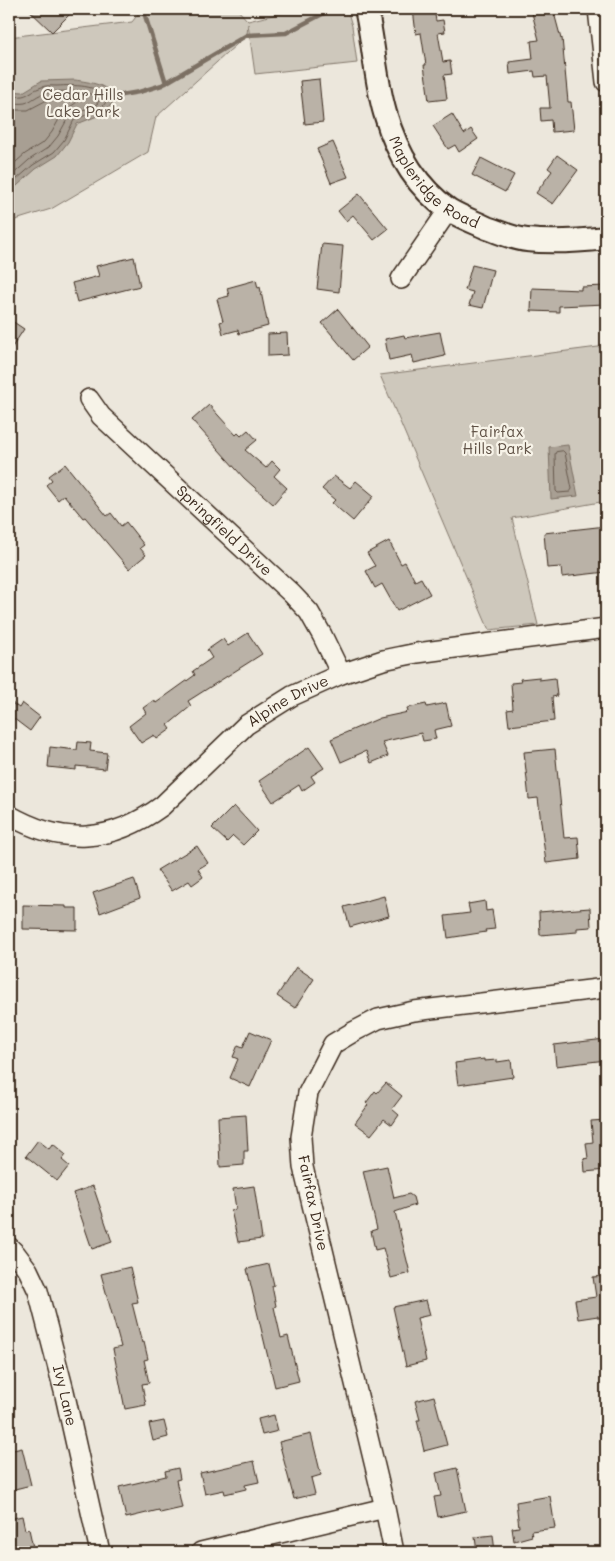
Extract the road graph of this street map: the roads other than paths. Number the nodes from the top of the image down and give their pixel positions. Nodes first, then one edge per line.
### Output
1 (366, 9) edge
2 (598, 9) edge
3 (606, 82) edge
4 (449, 209) junction
5 (606, 238) edge
6 (401, 279) dead end
7 (89, 399) dead end
8 (606, 633) edge
9 (340, 674) junction
10 (9, 815) edge
11 (606, 988) edge
12 (9, 1247) edge
13 (385, 1508) junction
14 (100, 1552) edge
15 (201, 1552) edge
16 (394, 1552) edge

1 - 4 street, Mapleridge Road
2 - 3 street
4 - 5 street, Mapleridge Road
4 - 6 street
7 - 9 street, Springfield Drive
8 - 9 street, Alpine Drive
9 - 10 street, Alpine Drive
11 - 13 street, Fairfax Drive
12 - 14 street, Ivy Lane
13 - 15 street
13 - 16 street, Fairfax Drive

